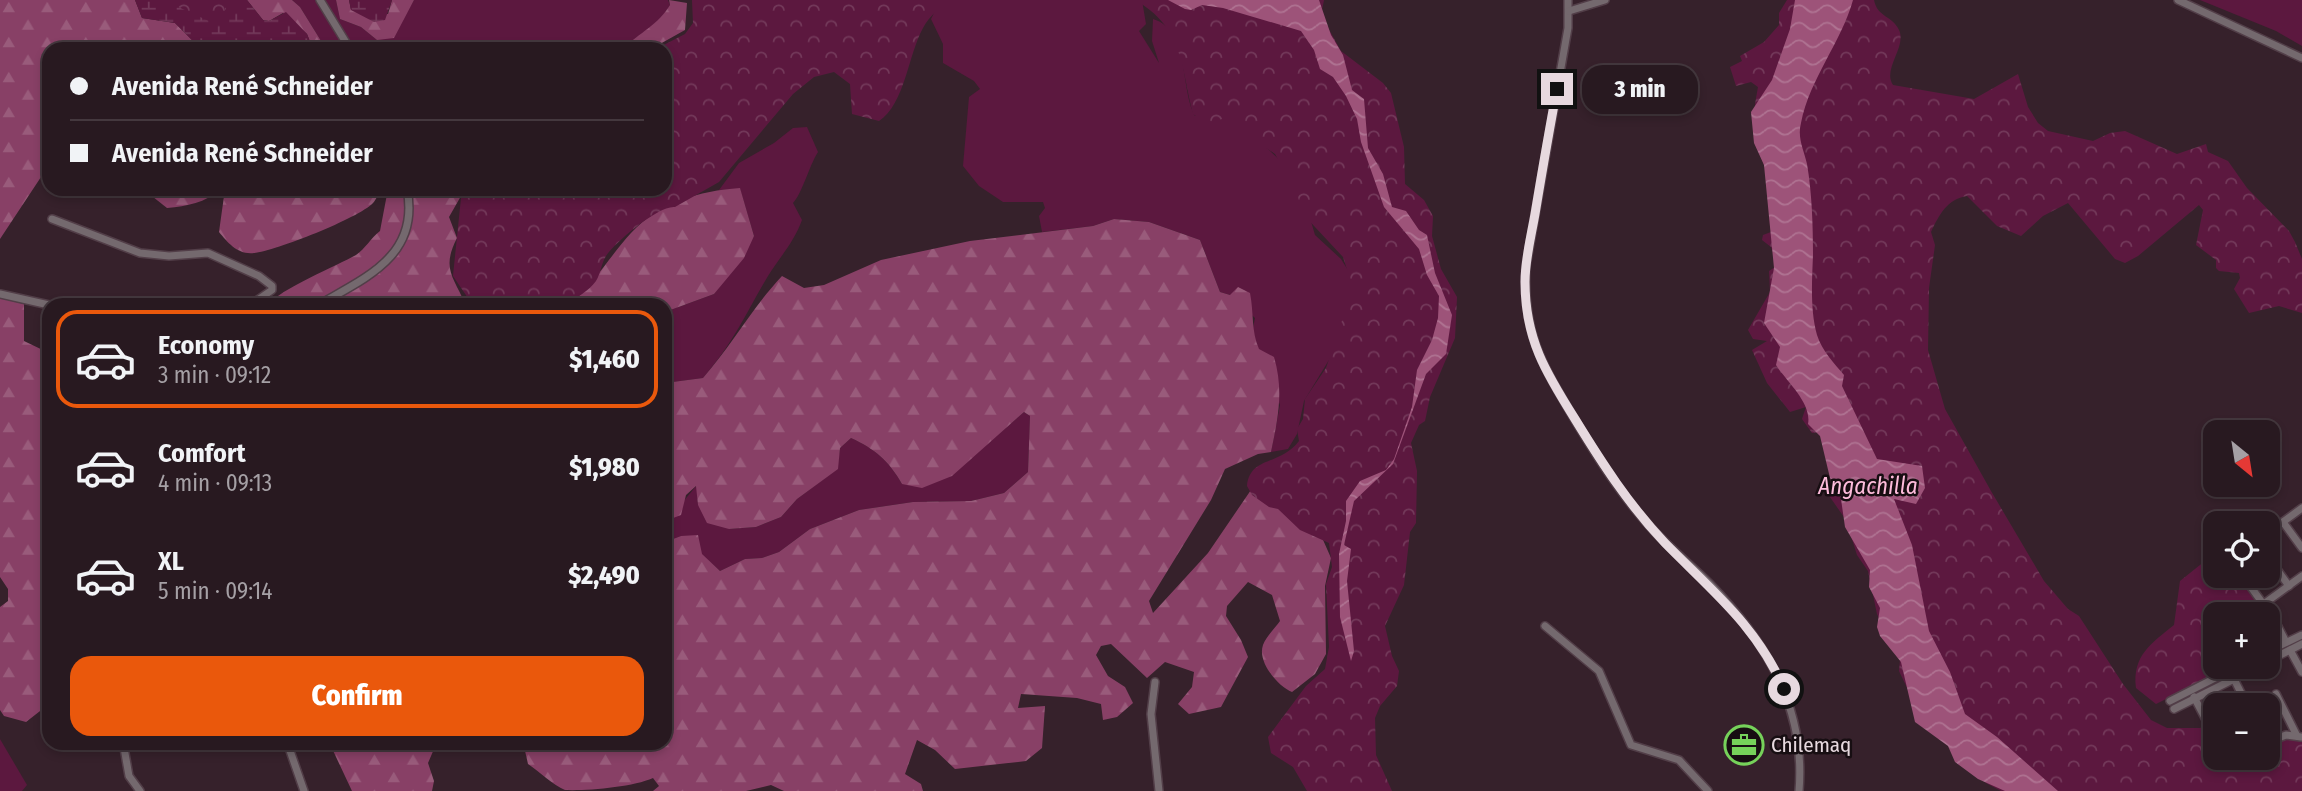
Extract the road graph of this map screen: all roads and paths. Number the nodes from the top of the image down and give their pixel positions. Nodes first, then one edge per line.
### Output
1 (320, 0) edge
2 (1568, 0) edge
3 (1605, 0) edge
4 (2178, 0) edge
5 (1569, 11) junction
6 (345, 42) edge
7 (2302, 58) edge
8 (407, 196) edge
9 (52, 219) dead end
10 (0, 294) edge
11 (261, 298) edge
12 (330, 298) edge
13 (42, 303) edge
14 (2302, 508) edge
15 (2283, 522) junction
16 (2280, 524) edge
17 (2302, 548) edge
18 (2280, 574) edge
19 (2302, 576) edge
20 (2289, 586) junction
21 (2267, 602) edge
22 (1545, 626) dead end
23 (2280, 633) edge
24 (2302, 635) edge
25 (2302, 644) edge
26 (2288, 646) junction
27 (2280, 648) edge
28 (2280, 652) edge
29 (2302, 672) edge
30 (2213, 679) edge
31 (2234, 679) joint
32 (1155, 682) dead end
33 (2191, 690) junction
34 (2241, 693) edge
35 (2195, 698) junction
36 (2280, 701) edge
37 (2203, 713) edge
38 (2300, 736) edge
39 (2280, 737) edge
40 (124, 750) edge
41 (290, 750) edge
42 (140, 791) edge
43 (304, 791) edge
44 (1159, 791) edge
45 (1708, 791) edge
46 (1800, 791) edge

1 - 6 street
2 - 5 street
3 - 5 street
4 - 7 street
5 - 46 street
8 - 12 street
9 - 11 street
10 - 13 street
14 - 15 street
15 - 16 street
15 - 17 street
18 - 20 street
19 - 20 street
20 - 21 street
22 - 45 street
23 - 26 street
24 - 26 street
25 - 26 street
26 - 27 street
26 - 28 street
26 - 29 street
30 - 33 street
31 - 34 street
31 - 35 street
32 - 44 street
33 - 35 street
33 - 35 street
35 - 37 street
36 - 38 street
38 - 39 street
40 - 42 street
41 - 43 street

